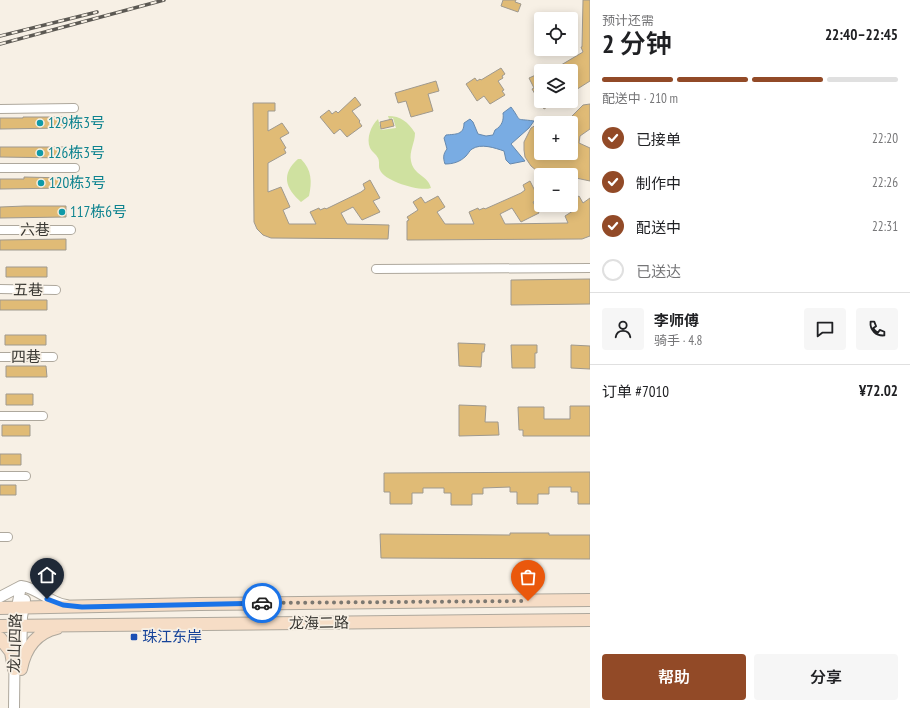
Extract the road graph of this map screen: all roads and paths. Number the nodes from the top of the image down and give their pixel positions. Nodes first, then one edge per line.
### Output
1 (74, 108) dead end
2 (0, 109) edge
3 (0, 168) edge
4 (75, 168) dead end
5 (0, 230) edge
6 (71, 230) dead end
7 (590, 268) edge
8 (376, 269) dead end
9 (0, 290) edge
10 (56, 290) dead end
11 (0, 357) edge
12 (53, 357) dead end
13 (0, 416) edge
14 (43, 416) dead end
15 (0, 476) edge
16 (26, 476) dead end
17 (24, 586) junction
18 (0, 597) edge
19 (590, 600) edge
20 (82, 607) junction
21 (0, 608) edge
22 (20, 608) junction
23 (590, 620) edge
24 (0, 626) edge
25 (18, 626) junction
26 (80, 626) junction
27 (0, 638) edge
28 (18, 669) junction
29 (14, 708) edge
30 (20, 708) edge

1 - 2 street
3 - 4 street
5 - 6 street, 六巷
7 - 8 street
9 - 10 street, 五巷
11 - 12 street, 四巷
13 - 14 street
15 - 16 street
17 - 18 street
17 - 20 street
17 - 22 street, 龙山四路
19 - 20 main road, 龙海二路
20 - 22 main road, 龙海二路
20 - 26 main road
21 - 22 main road, 龙海二路
22 - 25 street, 龙山四路
23 - 26 main road, 龙海二路
24 - 25 main road, 龙海二路
25 - 26 main road, 龙海二路
25 - 28 street, 龙山四路
26 - 28 main road
27 - 28 main road
28 - 29 street, 龙山四路
28 - 30 street, 龙山四路

